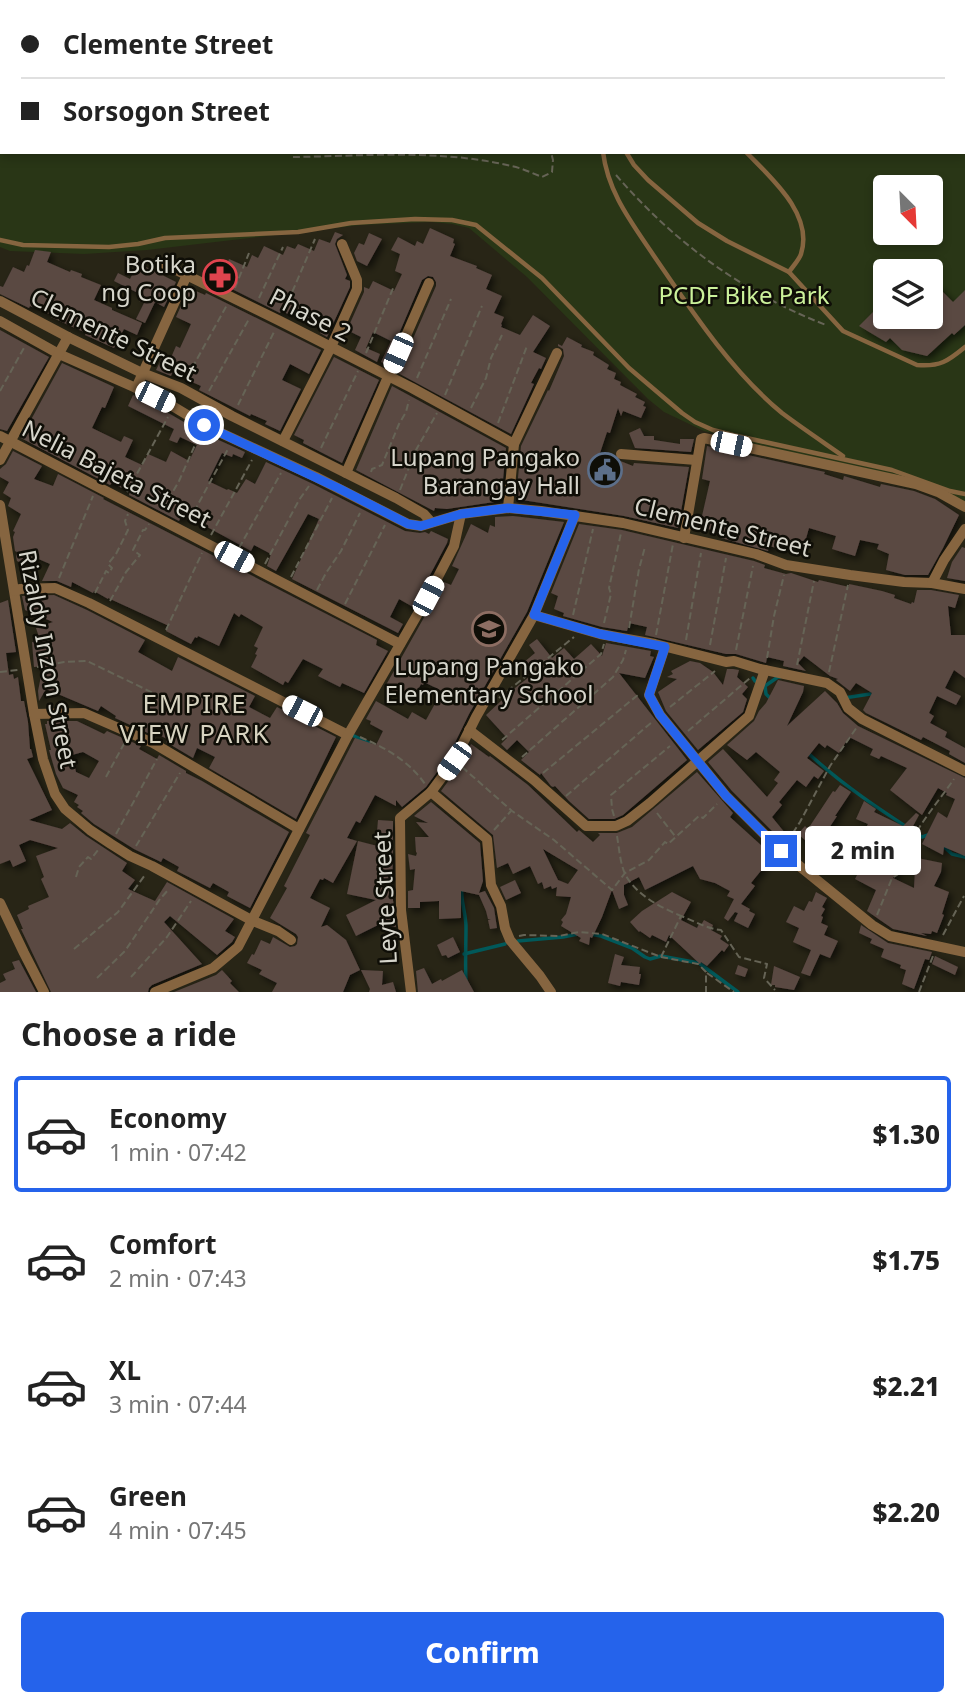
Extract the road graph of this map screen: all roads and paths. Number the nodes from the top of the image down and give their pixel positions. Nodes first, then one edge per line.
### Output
1 (552, 154) edge
2 (603, 154) edge
3 (627, 154) edge
4 (748, 154) edge
5 (293, 157) dead end
6 (604, 161) junction
7 (0, 240) edge
8 (342, 244) dead end
9 (283, 247) dead end
10 (249, 253) dead end
11 (162, 263) dead end
12 (789, 272) junction
13 (187, 275) junction
14 (429, 283) dead end
15 (231, 298) junction
16 (0, 301) edge
17 (254, 309) junction
18 (0, 321) edge
19 (843, 331) junction
20 (502, 335) dead end
21 (30, 337) junction
22 (68, 337) junction
23 (527, 346) dead end
24 (331, 347) junction
25 (965, 347) edge
26 (558, 353) dead end
27 (60, 354) junction
28 (142, 373) junction
29 (387, 377) junction
30 (136, 388) junction
31 (181, 388) junction
32 (0, 391) edge
33 (203, 401) junction
34 (174, 407) junction
35 (466, 419) junction
36 (204, 425) junction
37 (266, 433) junction
38 (494, 434) junction
39 (5, 439) edge
40 (233, 439) junction
41 (283, 441) junction
42 (514, 444) junction
43 (257, 450) junction
44 (621, 454) dead end
45 (847, 459) junction
46 (0, 460) edge
47 (696, 460) junction
48 (325, 462) junction
49 (287, 463) junction
50 (346, 473) junction
51 (316, 477) junction
52 (97, 487) junction
53 (338, 488) junction
54 (965, 494) edge
55 (128, 502) junction
56 (365, 502) junction
57 (0, 505) edge
58 (508, 508) junction
59 (965, 508) edge
60 (390, 514) junction
61 (461, 514) junction
62 (575, 515) junction
63 (156, 517) junction
64 (595, 519) junction
65 (430, 522) junction
66 (623, 523) junction
67 (965, 529) edge
68 (184, 531) junction
69 (680, 537) junction
70 (703, 542) junction
71 (645, 547) dead end
72 (728, 547) junction
73 (756, 554) junction
74 (234, 557) junction
75 (786, 565) junction
76 (817, 570) junction
77 (261, 571) junction
78 (850, 575) junction
79 (932, 583) junction
80 (287, 585) junction
81 (14, 588) junction
82 (54, 588) junction
83 (965, 589) edge
84 (313, 598) junction
85 (89, 603) junction
86 (105, 611) junction
87 (341, 612) junction
88 (534, 615) junction
89 (570, 626) junction
90 (582, 630) junction
91 (601, 634) junction
92 (625, 639) junction
93 (400, 644) junction
94 (660, 645) junction
95 (684, 652) junction
96 (708, 657) junction
97 (730, 662) junction
98 (27, 669) junction
99 (765, 670) junction
100 (0, 672) edge
101 (795, 676) junction
102 (653, 682) junction
103 (827, 683) junction
104 (498, 699) dead end
105 (176, 704) dead end
106 (34, 714) junction
107 (660, 715) junction
108 (862, 719) junction
109 (469, 730) junction
110 (130, 732) junction
111 (349, 733) junction
112 (494, 748) junction
113 (162, 750) junction
114 (698, 760) junction
115 (454, 761) junction
116 (186, 763) junction
117 (514, 764) junction
118 (963, 770) edge
119 (106, 777) dead end
120 (534, 780) junction
121 (431, 792) junction
122 (726, 796) junction
123 (559, 802) junction
124 (650, 803) junction
125 (512, 811) junction
126 (299, 829) junction
127 (675, 837) junction
128 (487, 839) junction
129 (107, 842) junction
130 (781, 851) junction
131 (130, 856) junction
132 (152, 866) junction
133 (76, 877) dead end
134 (176, 879) junction
135 (198, 891) junction
136 (964, 896) edge
137 (0, 903) edge
138 (253, 920) junction
139 (872, 925) junction
140 (291, 940) dead end
141 (510, 940) junction
142 (937, 946) junction
143 (74, 949) dead end
144 (965, 952) edge
145 (660, 956) junction
146 (706, 972) junction
147 (131, 977) dead end
148 (97, 978) dead end
149 (775, 990) edge
150 (44, 992) edge
151 (155, 992) edge
152 (411, 992) edge
153 (551, 992) edge
154 (706, 992) edge
155 (734, 992) edge
156 (919, 992) edge

1 - 5 path
2 - 6 lane
3 - 12 lane
4 - 12 lane
6 - 19 path
6 - 45 lane
7 - 45 lane
8 - 24 street
9 - 17 path
10 - 15 path
11 - 13 street, Phase 2
12 - 19 lane
13 - 15 street, Phase 2
13 - 28 street
14 - 29 street
15 - 17 street, Phase 2
15 - 31 path
16 - 22 street, Clemente Street
17 - 24 street, Phase 2
17 - 33 path
18 - 21 street, Clemente Street
19 - 25 lane
20 - 35 path
21 - 27 street, Clemente Street
21 - 32 path
22 - 27 street
22 - 28 street, Clemente Street
23 - 38 path
24 - 29 street, Phase 2
24 - 41 street
26 - 42 street
27 - 30 street, Clemente Street
27 - 39 street
28 - 30 street
28 - 31 street, Clemente Street
29 - 35 street, Phase 2
29 - 50 street
30 - 34 street, Clemente Street
31 - 33 street, Clemente Street
33 - 37 street, Clemente Street
34 - 36 street, Clemente Street
34 - 55 path
35 - 38 street, Phase 2
36 - 40 street, Clemente Street
36 - 63 path
37 - 41 street, Clemente Street
37 - 43 street
38 - 42 street, Phase 2
39 - 46 street
39 - 52 street, Nelia Bajeta Street
40 - 43 street, Clemente Street
40 - 68 path
41 - 48 street, Clemente Street
42 - 58 street
43 - 49 street, Clemente Street
44 - 47 street
45 - 54 lane
47 - 59 street
47 - 69 street
48 - 50 street, Clemente Street
48 - 51 street
49 - 51 street, Clemente Street
49 - 74 path
50 - 65 street, Clemente Street
51 - 53 street, Clemente Street
51 - 77 path
52 - 55 street, Nelia Bajeta Street
52 - 82 path
53 - 56 street, Clemente Street
53 - 80 path
55 - 63 street, Nelia Bajeta Street
55 - 85 path
56 - 60 street, Clemente Street
56 - 84 path
57 - 81 street, Rizaldy Inzon Street
58 - 61 street, Clemente Street
58 - 62 street, Clemente Street
60 - 65 street, Clemente Street
60 - 87 path
61 - 65 street, Clemente Street
61 - 93 street
62 - 64 street, Clemente Street
62 - 88 street, Leyte Street
63 - 68 street, Nelia Bajeta Street
63 - 86 path
64 - 66 street, Clemente Street
64 - 89 path
66 - 69 street, Clemente Street
66 - 91 path
67 - 79 street
68 - 74 street, Nelia Bajeta Street
69 - 70 street, Clemente Street
69 - 94 path
70 - 72 street, Clemente Street
70 - 95 path
71 - 92 path
72 - 73 street, Clemente Street
72 - 96 path
73 - 75 street, Clemente Street
73 - 97 path
74 - 77 street, Nelia Bajeta Street
75 - 76 street, Clemente Street
75 - 99 path
76 - 78 street, Clemente Street
76 - 101 path
77 - 80 street, Nelia Bajeta Street
78 - 79 street, Clemente Street
78 - 103 path
79 - 83 street, Clemente Street
80 - 84 street, Nelia Bajeta Street
81 - 82 street
81 - 98 street, Rizaldy Inzon Street
82 - 85 street
84 - 87 street, Nelia Bajeta Street
85 - 86 street
86 - 111 street
87 - 93 street, Nelia Bajeta Street
88 - 89 street
88 - 109 street, Leyte Street
89 - 90 street
90 - 91 street
90 - 104 path
91 - 92 street
91 - 112 path
92 - 94 street
92 - 117 path
93 - 111 street
94 - 95 street
94 - 102 street
95 - 96 street
96 - 97 street
97 - 99 street
97 - 107 path
98 - 100 path
98 - 105 path
98 - 106 street, Rizaldy Inzon Street
99 - 101 street
99 - 114 street
101 - 103 street
102 - 107 street
102 - 120 path
103 - 108 street
106 - 110 street
106 - 129 street, Rizaldy Inzon Street
107 - 114 street
107 - 123 path
108 - 118 street
108 - 130 path
109 - 112 street
109 - 115 street, Leyte Street
110 - 113 street
110 - 119 path
111 - 121 path
111 - 126 street
112 - 117 street
113 - 116 street
113 - 129 path
114 - 122 street
114 - 124 street
115 - 121 street, Leyte Street
115 - 125 path
116 - 126 street
116 - 131 path
117 - 120 street
118 - 139 path
120 - 123 street
121 - 128 street
121 - 152 street, Leyte Street
122 - 127 path
122 - 130 street
123 - 124 street
124 - 127 path
125 - 127 path
125 - 128 path
126 - 138 street
128 - 141 street
129 - 131 street, Rizaldy Inzon Street
129 - 133 path
130 - 139 street
131 - 132 street, Rizaldy Inzon Street
132 - 134 street, Rizaldy Inzon Street
132 - 143 path
134 - 135 street, Rizaldy Inzon Street
134 - 148 path
135 - 138 street, Rizaldy Inzon Street
135 - 147 path
136 - 142 path
137 - 150 street
138 - 140 street, Rizaldy Inzon Street
138 - 151 street
139 - 142 street
141 - 145 path
141 - 153 street
142 - 144 street
142 - 156 path
145 - 146 path
145 - 149 path
146 - 154 path
146 - 155 path

